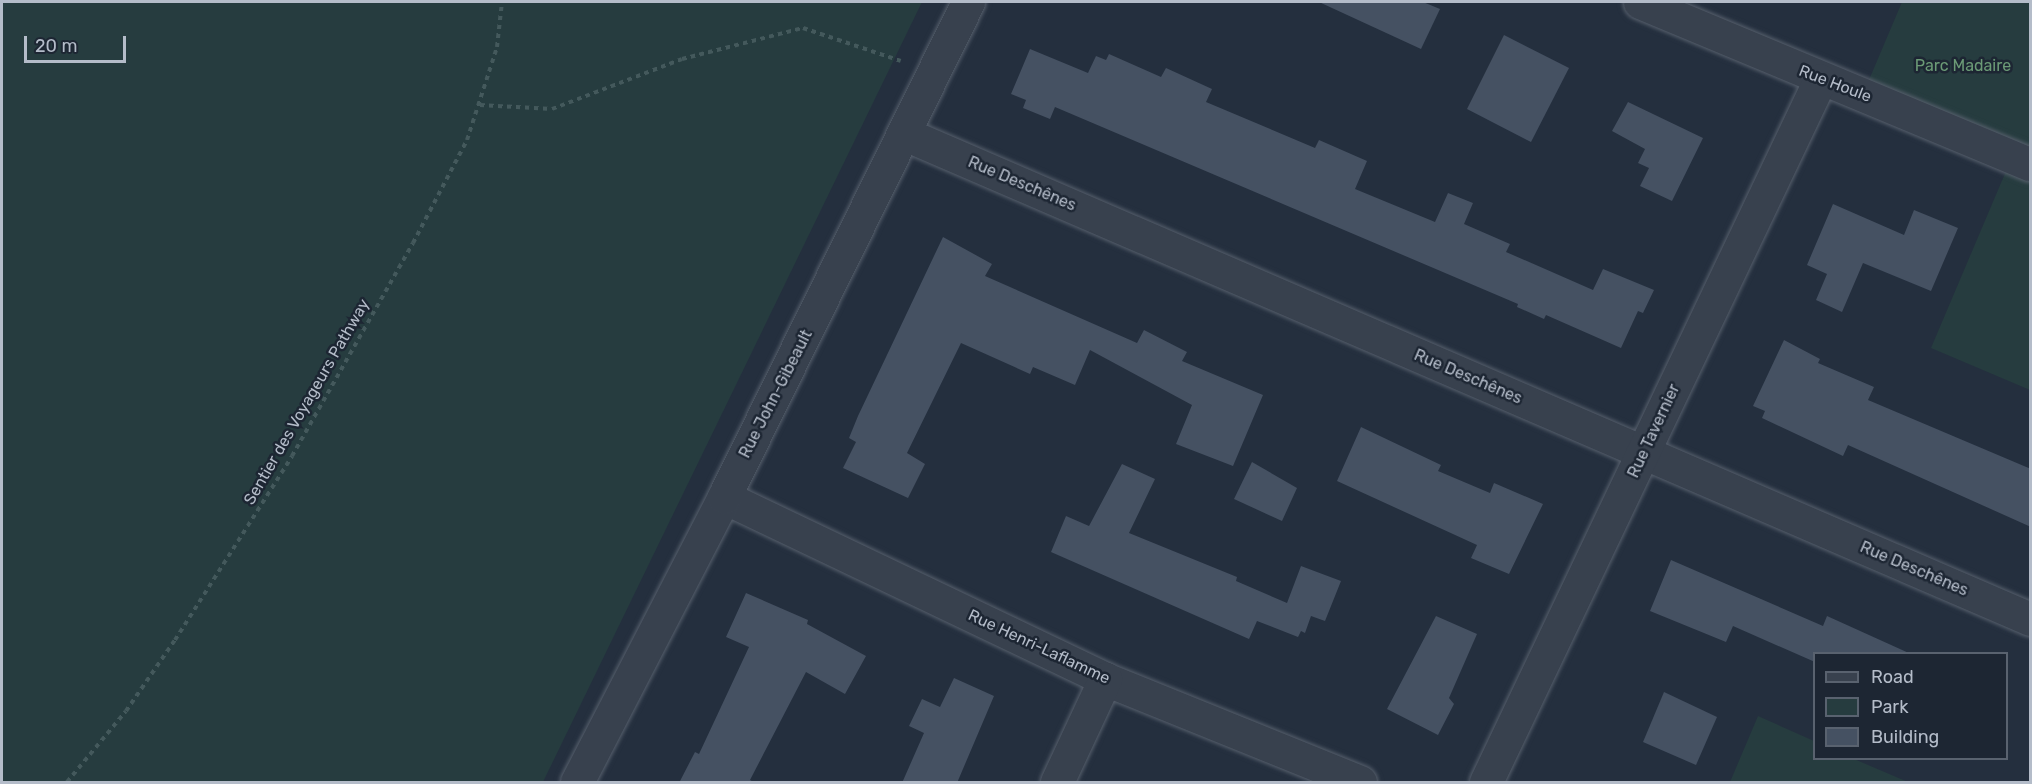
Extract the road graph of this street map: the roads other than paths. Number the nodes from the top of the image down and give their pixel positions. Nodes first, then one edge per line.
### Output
1 (968, 2) edge
2 (1640, 2) edge
3 (1820, 80) junction
4 (905, 134) junction
5 (2031, 164) edge
6 (1644, 453) junction
7 (724, 497) junction
8 (2031, 619) edge
9 (1106, 679) junction
10 (577, 783) edge
11 (1057, 783) edge
12 (1360, 783) edge
13 (1486, 783) edge

1 - 4 street, Rue John-Gibeault
2 - 3 street, Rue Houle
3 - 5 street, Rue Houle
3 - 6 street, Rue Tavernier
4 - 6 street, Rue Deschênes
4 - 7 street, Rue John-Gibeault
6 - 8 street, Rue Deschênes
6 - 13 street, Rue Tavernier
7 - 9 street, Rue Henri-Laflamme
7 - 10 street, Rue John-Gibeault
9 - 11 street
9 - 12 street, Rue Henri-Laflamme

